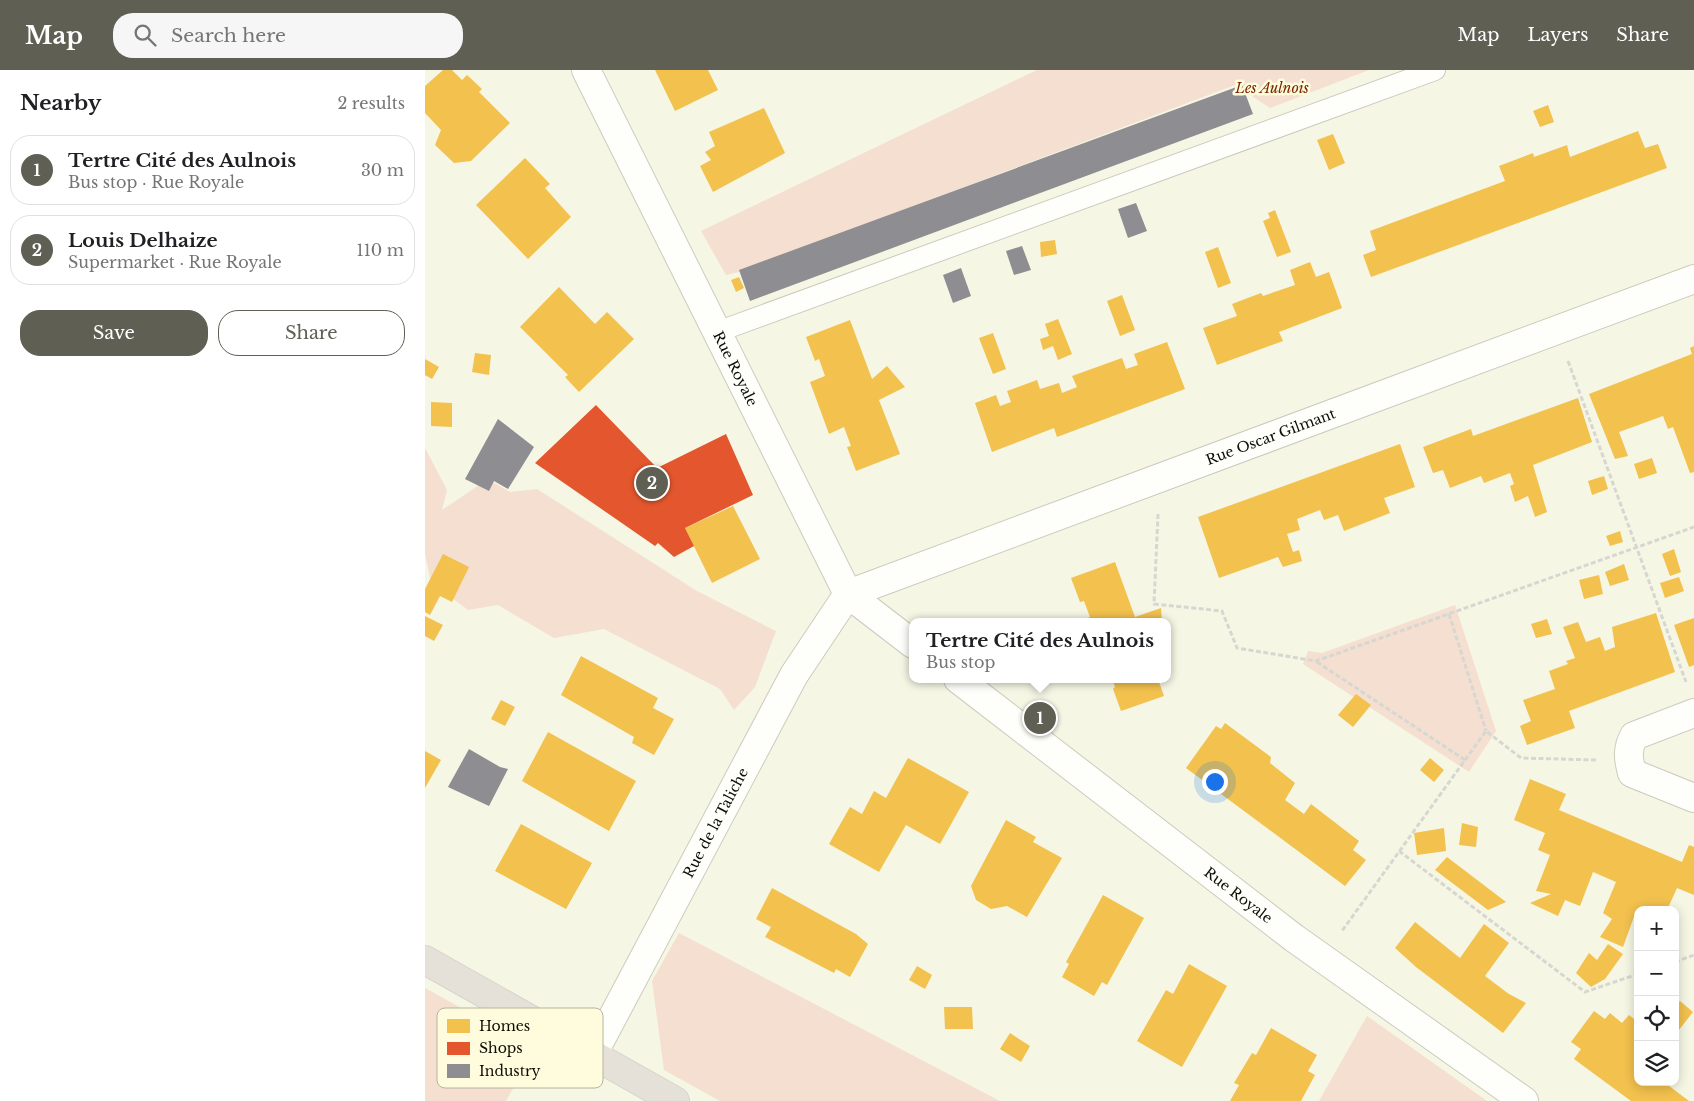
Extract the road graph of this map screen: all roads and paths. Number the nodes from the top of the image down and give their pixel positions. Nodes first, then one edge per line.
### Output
1 (586, 70) edge
2 (1435, 70) edge
3 (1694, 279) edge
4 (1556, 330) junction
5 (717, 332) junction
6 (1159, 478) junction
7 (1694, 527) edge
8 (1637, 548) junction
9 (848, 594) junction
10 (1449, 614) junction
11 (909, 641) edge
12 (1316, 661) junction
13 (963, 683) edge
14 (1687, 684) dead end
15 (1694, 713) edge
16 (1486, 731) junction
17 (1465, 760) junction
18 (1628, 760) junction
19 (1694, 798) edge
20 (1399, 851) junction
21 (1694, 955) edge
22 (1323, 959) junction
23 (425, 960) edge
24 (1679, 961) edge
25 (1634, 975) edge
26 (508, 1008) edge
27 (603, 1035) edge
28 (603, 1062) edge
29 (675, 1101) edge
30 (1524, 1101) edge

1 - 5 street, Rue Royale
2 - 5 lane
3 - 4 street, Rue Oscar Gilmant
4 - 6 street, Rue Oscar Gilmant
4 - 8 path
5 - 9 street, Rue Royale
6 - 9 street, Rue Oscar Gilmant
6 - 12 path
7 - 8 path
8 - 10 path
8 - 14 path
9 - 11 street, Rue Royale
9 - 27 street, Rue de la Taliche
10 - 12 path
10 - 16 path
12 - 17 path
13 - 22 street, Rue Royale
15 - 18 street
16 - 17 path
16 - 18 path
17 - 20 path
18 - 19 street
20 - 22 path
20 - 25 path
21 - 24 path
22 - 30 street, Rue Royale
23 - 26 main road
28 - 29 main road

